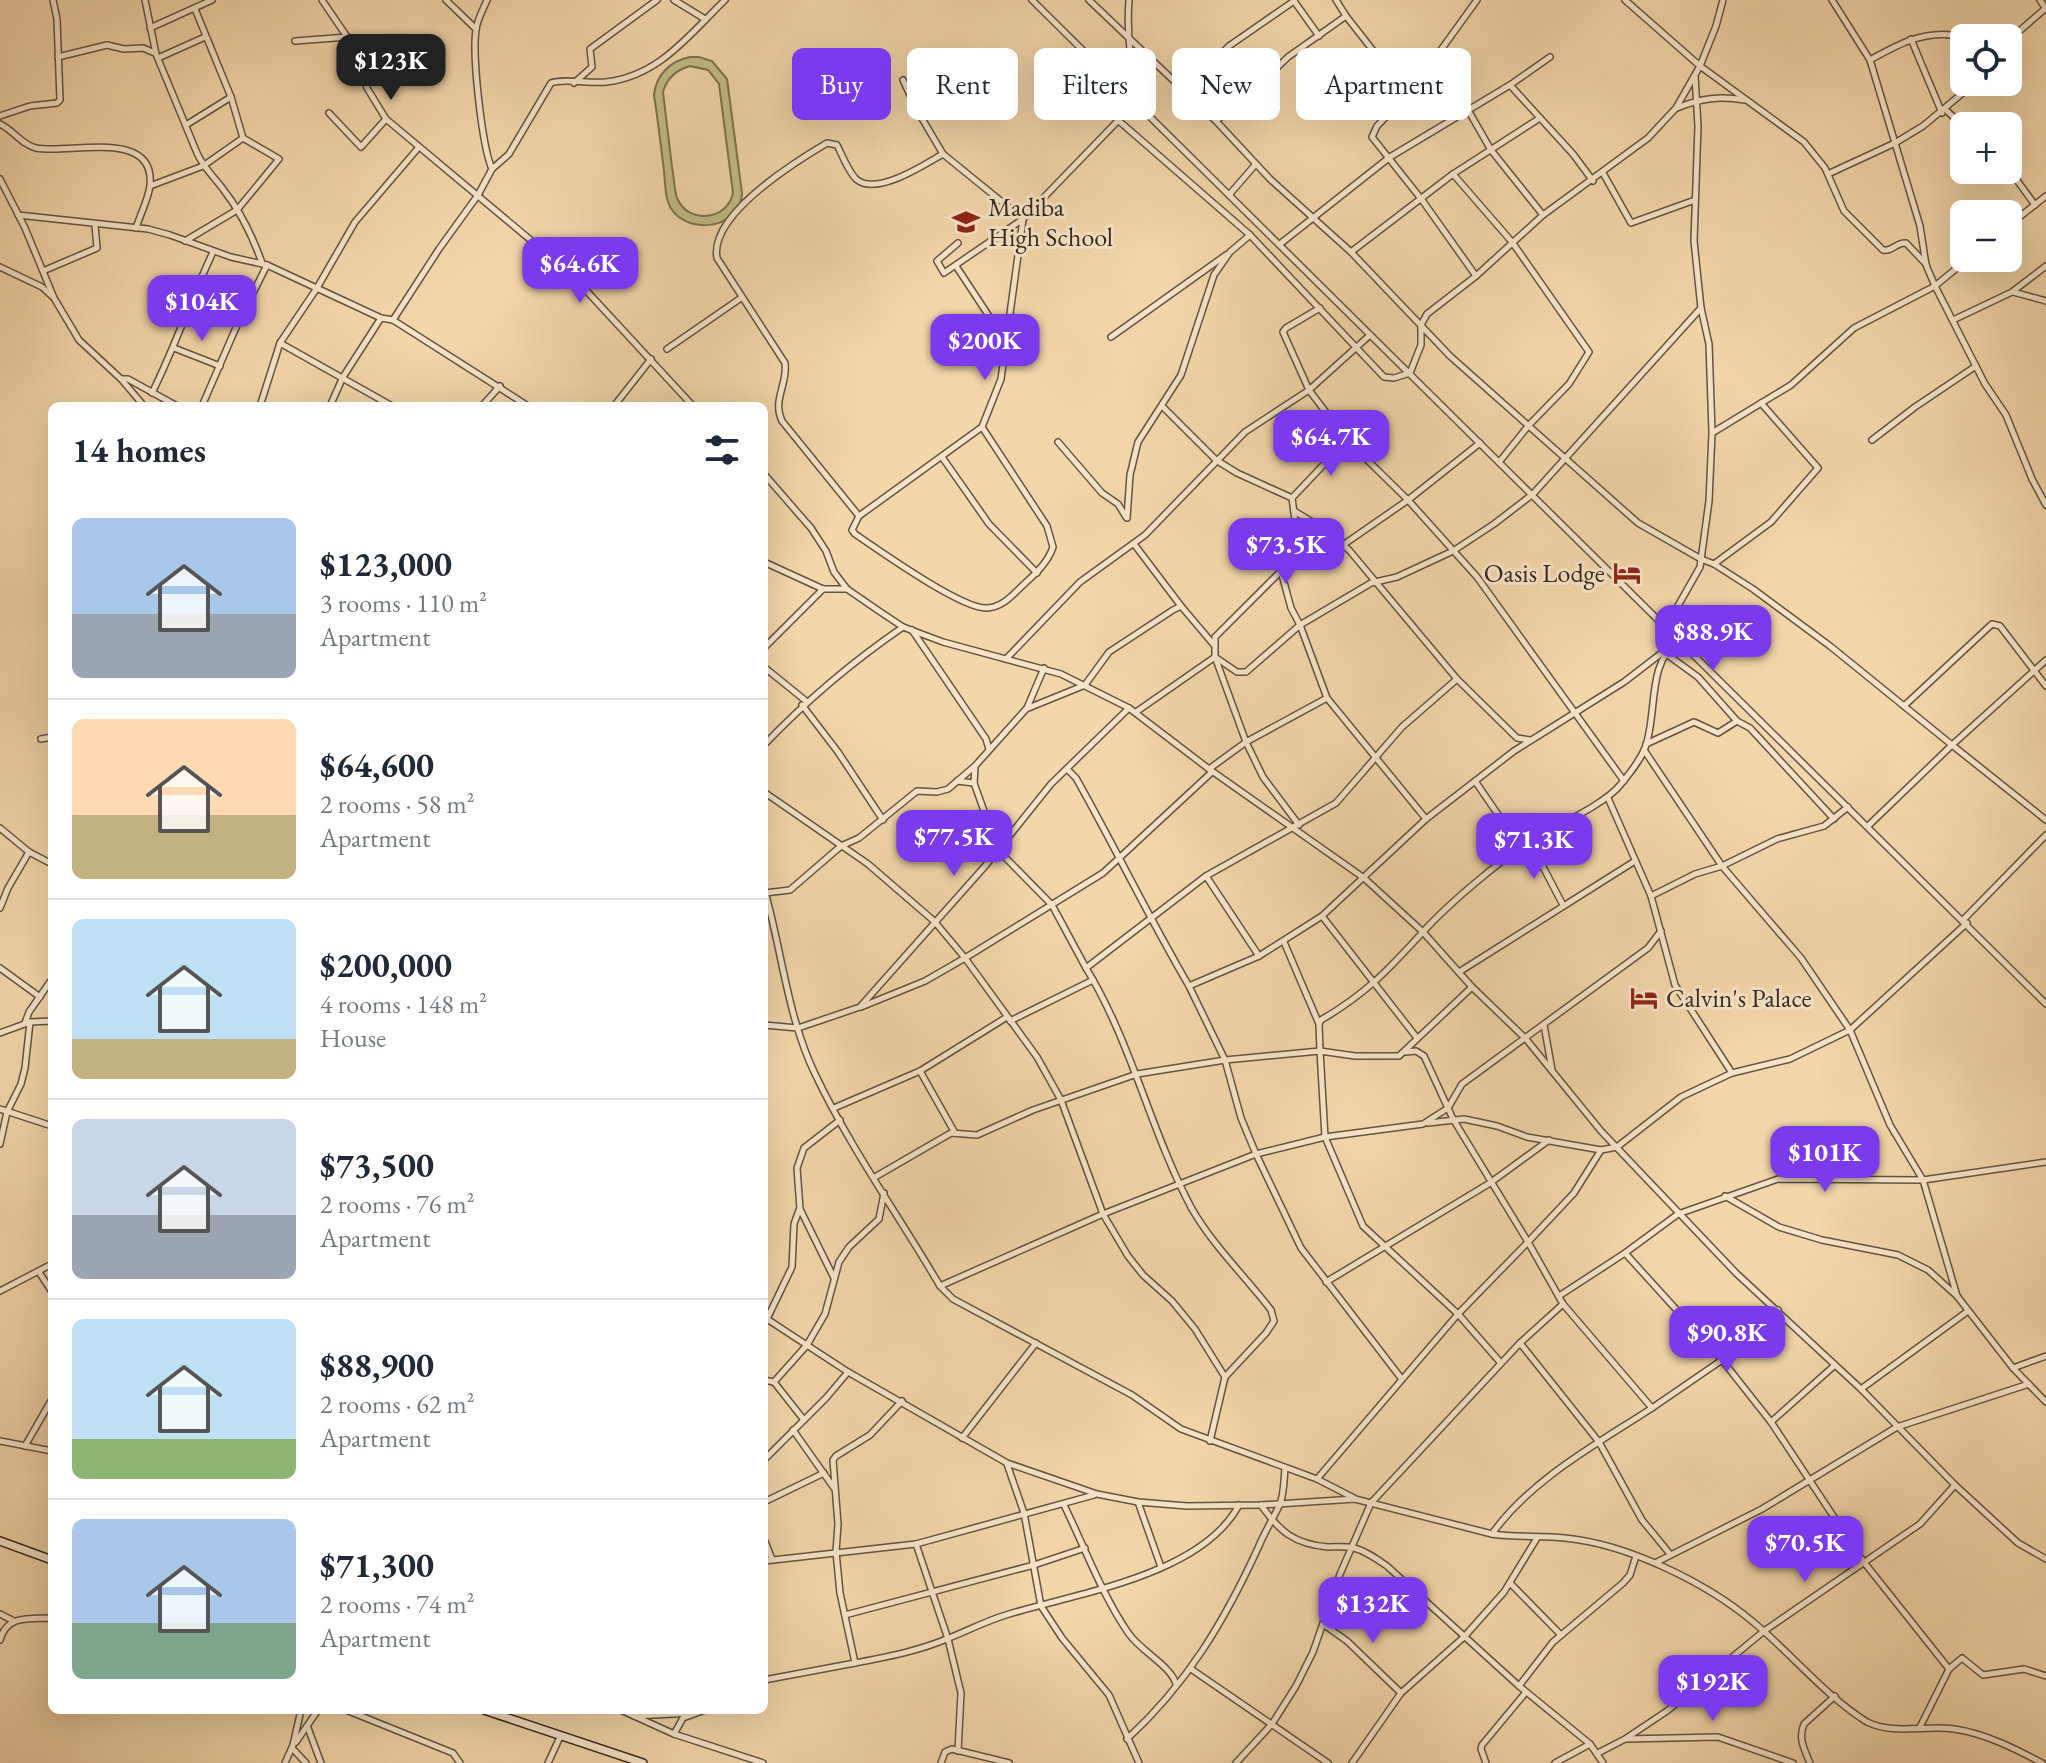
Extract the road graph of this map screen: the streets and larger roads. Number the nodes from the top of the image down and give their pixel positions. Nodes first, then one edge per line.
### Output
1 (53, 0) edge
2 (145, 0) edge
3 (212, 0) edge
4 (322, 0) edge
5 (446, 0) edge
6 (487, 0) edge
7 (657, 0) edge
8 (674, 0) edge
9 (725, 0) edge
10 (1032, 0) edge
11 (1089, 0) edge
12 (1129, 0) edge
13 (1336, 0) edge
14 (1477, 0) edge
15 (1625, 0) edge
16 (1731, 0) edge
17 (1832, 0) edge
18 (2040, 0) edge
19 (1294, 1) edge
20 (1722, 4) edge
21 (2046, 8) edge
22 (195, 9) junction
23 (1346, 16) junction
24 (705, 19) junction
25 (150, 28) junction
26 (476, 29) junction
27 (2022, 29) edge
28 (1950, 35) edge
29 (1319, 36) junction
30 (205, 37) junction
31 (348, 37) junction
32 (1127, 38) junction
33 (1911, 39) junction
34 (153, 41) junction
35 (295, 41) dead end
36 (143, 48) junction
37 (1080, 48) edge
38 (1128, 48) edge
39 (1227, 48) edge
40 (1370, 48) edge
41 (1443, 48) edge
42 (157, 56) junction
43 (58, 57) junction
44 (1550, 57) dead end
45 (1870, 60) junction
46 (1700, 66) junction
47 (1695, 76) junction
48 (903, 80) dead end
49 (1172, 80) edge
50 (574, 83) junction
51 (1510, 85) junction
52 (1961, 96) edge
53 (231, 97) junction
54 (1697, 99) junction
55 (1750, 101) junction
56 (1676, 108) junction
57 (1471, 109) edge
58 (1944, 111) junction
59 (329, 113) dead end
60 (1471, 114) edge
61 (0, 116) edge
62 (1950, 116) edge
63 (1540, 118) junction
64 (386, 119) junction
65 (1152, 120) edge
66 (1383, 120) edge
67 (1452, 120) edge
68 (1119, 121) joint
69 (1216, 121) joint
70 (0, 124) edge
71 (186, 125) junction
72 (243, 138) junction
73 (1895, 143) junction
74 (419, 147) junction
75 (1491, 150) junction
76 (943, 154) junction
77 (1390, 157) junction
78 (1255, 165) junction
79 (203, 166) junction
80 (492, 169) junction
81 (1603, 173) junction
82 (1453, 174) junction
83 (1828, 174) junction
84 (0, 179) edge
85 (1593, 181) junction
86 (2020, 184) edge
87 (150, 186) junction
88 (478, 195) junction
89 (1229, 195) junction
90 (2046, 196) edge
91 (1422, 200) junction
92 (1695, 200) junction
93 (2035, 205) junction
94 (237, 210) junction
95 (18, 215) junction
96 (1543, 215) junction
97 (2022, 215) edge
98 (1312, 217) junction
99 (1023, 219) junction
100 (95, 225) junction
101 (136, 228) junction
102 (1250, 235) junction
103 (185, 241) junction
104 (1512, 242) junction
105 (958, 243) dead end
106 (1280, 244) junction
107 (213, 252) junction
108 (1230, 252) junction
109 (1351, 252) junction
110 (264, 264) junction
111 (1926, 265) junction
112 (956, 266) junction
113 (2046, 266) edge
114 (0, 267) edge
115 (43, 271) junction
116 (1952, 272) edge
117 (1476, 276) junction
118 (1935, 286) junction
119 (317, 288) junction
120 (2012, 292) junction
121 (54, 298) junction
122 (741, 298) junction
123 (2046, 301) edge
124 (189, 302) junction
125 (1320, 308) junction
126 (1701, 308) junction
127 (381, 318) junction
128 (393, 320) junction
129 (1953, 320) junction
130 (238, 323) junction
131 (1421, 325) junction
132 (1370, 335) junction
133 (1111, 337) dead end
134 (280, 343) junction
135 (1007, 343) junction
136 (174, 348) junction
137 (1357, 348) junction
138 (667, 349) dead end
139 (651, 359) junction
140 (220, 366) junction
141 (1976, 366) junction
142 (1410, 373) junction
143 (343, 377) junction
144 (121, 379) junction
145 (500, 386) junction
146 (1309, 390) junction
147 (153, 394) junction
148 (141, 402) edge
149 (154, 402) edge
150 (169, 402) edge
151 (204, 402) edge
152 (261, 402) edge
153 (332, 402) edge
154 (385, 402) edge
155 (486, 402) edge
156 (522, 402) edge
157 (617, 402) edge
158 (689, 402) edge
159 (1761, 403) junction
160 (1162, 406) junction
161 (1529, 425) junction
162 (982, 427) junction
163 (1712, 433) junction
164 (1347, 440) junction
165 (1872, 440) dead end
166 (1058, 442) dead end
167 (1480, 443) junction
168 (942, 457) junction
169 (1566, 459) junction
170 (1216, 460) junction
171 (1500, 461) junction
172 (768, 479) edge
173 (1533, 494) junction
174 (1292, 498) junction
175 (1408, 500) junction
176 (2046, 505) edge
177 (1293, 511) junction
178 (859, 516) junction
179 (1134, 544) junction
180 (1343, 545) junction
181 (1453, 551) junction
182 (1701, 559) junction
183 (768, 564) edge
184 (1714, 564) junction
185 (772, 567) junction
186 (768, 570) edge
187 (1281, 571) junction
188 (1037, 573) junction
189 (1377, 582) junction
190 (823, 589) junction
191 (847, 589) junction
192 (1181, 606) junction
193 (1300, 625) junction
194 (903, 627) junction
195 (1666, 627) junction
196 (912, 630) junction
197 (1679, 641) junction
198 (768, 644) edge
199 (1214, 645) junction
200 (1667, 650) junction
201 (1215, 657) junction
202 (1006, 659) junction
203 (2046, 660) edge
204 (1044, 668) junction
205 (768, 671) edge
206 (2034, 673) junction
207 (1457, 679) junction
208 (1085, 685) junction
209 (2046, 686) edge
210 (1327, 698) junction
211 (804, 703) junction
212 (1904, 706) junction
213 (1129, 708) junction
214 (1026, 709) junction
215 (1136, 712) junction
216 (1575, 712) junction
217 (1737, 721) junction
218 (48, 738) edge
219 (41, 739) dead end
220 (1531, 740) junction
221 (768, 741) edge
222 (1246, 742) junction
223 (1952, 745) junction
224 (1645, 747) junction
225 (989, 750) junction
226 (1376, 759) junction
227 (975, 766) junction
228 (1067, 769) junction
229 (1211, 770) junction
230 (957, 781) junction
231 (1475, 781) junction
232 (1624, 781) junction
233 (974, 783) junction
234 (768, 795) edge
235 (1608, 798) junction
236 (1848, 807) junction
237 (1426, 819) junction
238 (1834, 819) junction
239 (883, 820) junction
240 (2046, 820) edge
241 (1296, 826) junction
242 (1868, 826) junction
243 (0, 828) edge
244 (2046, 835) edge
245 (1530, 842) junction
246 (841, 846) junction
247 (1521, 848) junction
248 (998, 850) junction
249 (29, 852) junction
250 (1121, 858) junction
251 (1635, 861) junction
252 (48, 862) edge
253 (1722, 866) junction
254 (1206, 876) junction
255 (1364, 878) junction
256 (768, 891) edge
257 (1651, 896) junction
258 (1052, 905) junction
259 (1563, 905) junction
260 (768, 907) edge
261 (0, 908) edge
262 (1322, 916) junction
263 (1150, 920) junction
264 (934, 921) junction
265 (1966, 921) junction
266 (1661, 931) junction
267 (1423, 932) junction
268 (1284, 942) junction
269 (1259, 956) junction
270 (965, 958) junction
271 (0, 968) edge
272 (1086, 968) junction
273 (1459, 972) junction
274 (1093, 980) junction
275 (1375, 984) junction
276 (48, 985) edge
277 (1189, 986) junction
278 (1472, 987) junction
279 (40, 997) junction
280 (2046, 1004) edge
281 (860, 1007) junction
282 (1009, 1019) junction
283 (48, 1021) edge
284 (28, 1023) junction
285 (1319, 1024) junction
286 (1544, 1024) junction
287 (768, 1025) edge
288 (798, 1028) junction
289 (1850, 1030) junction
290 (0, 1033) edge
291 (1417, 1038) junction
292 (1526, 1039) junction
293 (1320, 1051) junction
294 (1406, 1052) junction
295 (1225, 1060) junction
296 (920, 1071) junction
297 (1552, 1071) junction
298 (1732, 1073) junction
299 (1137, 1074) junction
300 (1061, 1100) junction
301 (834, 1108) junction
302 (1448, 1108) junction
303 (0, 1109) edge
304 (7, 1112) junction
305 (1453, 1119) junction
306 (840, 1120) junction
307 (1423, 1124) junction
308 (48, 1125) edge
309 (956, 1133) junction
310 (1325, 1137) junction
311 (1549, 1139) junction
312 (0, 1144) edge
313 (1617, 1147) junction
314 (1601, 1150) junction
315 (1256, 1154) junction
316 (2046, 1162) edge
317 (875, 1177) junction
318 (1923, 1180) junction
319 (1179, 1183) junction
320 (1490, 1183) junction
321 (884, 1192) junction
322 (1725, 1196) junction
323 (800, 1209) junction
324 (1103, 1214) junction
325 (1678, 1214) junction
326 (1528, 1242) junction
327 (1384, 1247) junction
328 (1625, 1253) junction
329 (48, 1266) edge
330 (39, 1272) junction
331 (834, 1278) junction
332 (1326, 1282) junction
333 (48, 1286) edge
334 (940, 1286) junction
335 (0, 1291) edge
336 (1559, 1296) junction
337 (1957, 1296) junction
338 (1563, 1304) junction
339 (1778, 1310) junction
340 (1968, 1311) junction
341 (768, 1314) edge
342 (1458, 1314) junction
343 (768, 1319) edge
344 (1036, 1343) junction
345 (1520, 1343) junction
346 (807, 1345) junction
347 (2046, 1356) edge
348 (1722, 1360) junction
349 (1500, 1362) junction
350 (1835, 1365) junction
351 (2013, 1368) junction
352 (848, 1372) junction
353 (1225, 1377) junction
354 (1401, 1378) junction
355 (768, 1381) edge
356 (774, 1382) junction
357 (2029, 1384) junction
358 (1861, 1389) junction
359 (902, 1401) junction
360 (2046, 1402) edge
361 (48, 1406) edge
362 (1652, 1408) junction
363 (804, 1420) junction
364 (1771, 1422) junction
365 (1897, 1427) junction
366 (793, 1430) junction
367 (962, 1438) junction
368 (0, 1441) edge
369 (1210, 1441) junction
370 (1599, 1442) junction
371 (25, 1446) junction
372 (48, 1450) edge
373 (768, 1456) edge
374 (1007, 1463) junction
375 (1285, 1468) junction
376 (824, 1473) junction
377 (1317, 1479) junction
378 (1809, 1481) junction
379 (1955, 1485) junction
380 (835, 1489) junction
381 (1097, 1494) junction
382 (1355, 1499) junction
383 (768, 1500) edge
384 (1138, 1502) junction
385 (1281, 1502) junction
386 (1371, 1503) junction
387 (1064, 1505) junction
388 (1239, 1505) junction
389 (1261, 1505) junction
390 (1024, 1513) junction
391 (1271, 1519) junction
392 (1492, 1534) junction
393 (1537, 1538) junction
394 (0, 1541) edge
395 (916, 1544) junction
396 (1351, 1547) junction
397 (2046, 1547) edge
398 (1085, 1548) junction
399 (768, 1549) edge
400 (836, 1552) junction
401 (1670, 1554) junction
402 (1636, 1556) junction
403 (2044, 1558) edge
404 (48, 1559) edge
405 (772, 1559) junction
406 (768, 1560) edge
407 (1863, 1561) junction
408 (1656, 1563) junction
409 (1034, 1565) junction
410 (1161, 1567) junction
411 (1510, 1583) junction
412 (1103, 1589) junction
413 (931, 1592) junction
414 (1041, 1606) junction
415 (0, 1614) edge
416 (845, 1615) junction
417 (48, 1618) edge
418 (13, 1620) junction
419 (1323, 1624) junction
420 (1764, 1631) junction
421 (1561, 1635) junction
422 (1464, 1637) junction
423 (948, 1639) junction
424 (0, 1640) edge
425 (855, 1663) junction
426 (1191, 1669) junction
427 (1949, 1669) junction
428 (2046, 1676) edge
429 (768, 1679) edge
430 (1176, 1684) junction
431 (1519, 1686) junction
432 (1526, 1692) junction
433 (1401, 1693) junction
434 (1835, 1696) junction
435 (300, 1714) edge
436 (315, 1714) edge
437 (356, 1714) edge
438 (495, 1714) edge
439 (630, 1714) edge
440 (673, 1714) edge
441 (691, 1714) edge
442 (634, 1716) junction
443 (1272, 1724) junction
444 (307, 1727) junction
445 (1919, 1728) junction
446 (674, 1734) junction
447 (560, 1737) junction
448 (1127, 1739) junction
449 (1625, 1739) junction
450 (1590, 1744) junction
451 (292, 1747) junction
452 (958, 1751) junction
453 (1598, 1753) junction
454 (285, 1763) edge
455 (306, 1763) edge
456 (321, 1763) edge
457 (460, 1763) edge
458 (548, 1763) edge
459 (643, 1763) edge
460 (763, 1763) edge
461 (941, 1763) edge
462 (1009, 1763) edge
463 (1139, 1763) edge
464 (1236, 1763) edge
465 (1328, 1763) edge
466 (1352, 1763) edge
467 (1486, 1763) edge
468 (1555, 1763) edge
469 (1603, 1763) edge
470 (1793, 1763) edge
471 (1810, 1763) edge
472 (2042, 1763) edge

1 - 43 street
2 - 25 street
3 - 22 street
4 - 31 street
5 - 26 street
6 - 26 street
7 - 50 street
8 - 24 street
9 - 24 street
10 - 37 street
11 - 32 street
12 - 32 street
13 - 23 street
14 - 41 street
15 - 46 street
16 - 20 street
17 - 45 street
18 - 21 street
19 - 29 street
19 - 39 street
20 - 46 street
21 - 27 street
22 - 25 street
22 - 30 street
23 - 29 street
23 - 40 street
24 - 50 street
25 - 34 street
26 - 80 street
28 - 33 street
29 - 69 street
30 - 42 street
30 - 53 street
31 - 35 street
31 - 64 street
32 - 38 street
32 - 49 street
33 - 45 street
33 - 58 street
34 - 36 street
34 - 42 street
36 - 42 street
36 - 43 street
42 - 71 street
43 - 61 street
44 - 51 street
45 - 73 street
46 - 47 street
46 - 55 street
47 - 54 street
47 - 56 street
48 - 76 street
50 - 80 street
51 - 57 street
51 - 63 street
52 - 58 street
53 - 71 street
53 - 72 street
54 - 55 street
54 - 56 street
54 - 92 street
55 - 83 street
56 - 81 street
58 - 62 street
58 - 73 street
59 - 64 street
60 - 75 street
63 - 75 street
63 - 85 street
64 - 74 street
65 - 89 street
66 - 77 street
67 - 77 street
68 - 99 street
68 - 102 street
69 - 78 street
70 - 87 street
71 - 79 street
72 - 79 street
72 - 94 street
73 - 83 street
73 - 111 street
74 - 88 street
74 - 119 street
75 - 82 street
75 - 96 street
76 - 99 street
76 - 122 street
77 - 91 street
77 - 98 street
78 - 89 street
78 - 98 street
79 - 87 street
79 - 94 street
80 - 88 street
81 - 85 street
81 - 92 street
82 - 91 street
82 - 104 street
83 - 111 street
84 - 95 street
85 - 96 street
86 - 93 street
87 - 101 street
88 - 128 street
88 - 139 street
89 - 106 street
90 - 93 street
91 - 109 street
91 - 117 street
92 - 126 street
93 - 97 street
94 - 103 street
94 - 110 street
95 - 100 street
95 - 115 street
96 - 104 street
98 - 106 street
98 - 109 street
99 - 112 street
99 - 135 street
100 - 101 street
100 - 115 street
101 - 103 street
102 - 108 street
102 - 125 street
103 - 107 street
104 - 117 street
104 - 161 street
105 - 112 street
106 - 132 street
107 - 110 street
107 - 124 street
108 - 133 street
108 - 160 street
109 - 131 street
110 - 119 street
110 - 130 street
111 - 118 street
112 - 135 street
113 - 120 street
114 - 121 street
115 - 121 street
116 - 118 street
117 - 131 street
118 - 129 street
118 - 159 street
119 - 127 street
119 - 134 street
120 - 123 street
120 - 129 street
121 - 144 street
122 - 138 street
122 - 178 street
124 - 130 street
124 - 136 street
125 - 137 street
125 - 146 street
126 - 163 street
126 - 169 street
127 - 128 street
127 - 143 street
128 - 145 street
129 - 141 street
130 - 140 street
131 - 142 street
131 - 161 street
132 - 137 street
132 - 142 street
134 - 143 street
134 - 152 street
135 - 162 street
136 - 140 street
136 - 147 street
137 - 142 street
137 - 146 street
139 - 157 street
139 - 158 street
140 - 151 street
141 - 165 street
141 - 176 street
142 - 167 street
143 - 153 street
143 - 154 street
144 - 147 street
144 - 148 street
145 - 155 street
145 - 156 street
146 - 164 street
146 - 170 street
147 - 149 street
147 - 150 street
159 - 163 street
159 - 184 street
160 - 166 street
160 - 170 street
161 - 169 street
161 - 171 street
162 - 168 street
162 - 188 street
163 - 182 street
164 - 174 street
164 - 175 street
167 - 171 street
167 - 175 street
168 - 178 street
168 - 188 street
169 - 173 street
169 - 182 street
170 - 174 street
170 - 179 street
171 - 173 street
172 - 191 street
173 - 181 street
173 - 195 street
174 - 177 street
175 - 180 street
175 - 181 street
177 - 180 street
177 - 187 street
178 - 188 street
179 - 192 street
179 - 202 street
180 - 189 street
181 - 189 street
181 - 216 street
182 - 184 street
182 - 195 street
183 - 185 street
184 - 212 street
185 - 186 street
185 - 190 street
187 - 193 street
187 - 199 street
189 - 193 street
189 - 207 street
190 - 191 street
190 - 198 street
191 - 194 street
192 - 199 street
192 - 208 street
193 - 201 street
193 - 210 street
194 - 196 street
194 - 211 street
195 - 197 street
196 - 202 street
196 - 225 street
197 - 200 street
197 - 236 street
199 - 201 street
200 - 216 street
200 - 217 street
200 - 224 street
201 - 215 street
201 - 222 street
202 - 204 street
203 - 206 street
204 - 208 street
204 - 214 street
205 - 211 street
206 - 209 street
206 - 212 street
206 - 223 street
207 - 220 street
207 - 226 street
208 - 213 street
208 - 214 street
210 - 222 street
210 - 226 street
211 - 221 street
211 - 239 street
212 - 223 street
213 - 215 street
213 - 228 street
214 - 225 street
215 - 229 street
216 - 220 street
216 - 232 street
217 - 224 street
217 - 238 street
218 - 219 street
220 - 231 street
222 - 229 street
222 - 241 street
223 - 240 street
223 - 242 street
224 - 232 street
224 - 253 street
225 - 227 street
226 - 237 street
226 - 241 street
227 - 230 street
227 - 233 street
228 - 248 street
228 - 250 street
229 - 241 street
229 - 250 street
230 - 233 street
230 - 239 street
231 - 237 street
231 - 247 street
232 - 235 street
233 - 248 street
234 - 246 street
235 - 245 street
235 - 251 street
236 - 238 street
236 - 242 street
237 - 255 street
238 - 253 street
239 - 246 street
241 - 254 street
241 - 255 street
242 - 265 street
243 - 249 street
244 - 265 street
245 - 247 street
245 - 259 street
246 - 256 street
246 - 264 street
247 - 267 street
248 - 258 street
248 - 264 street
249 - 252 street
249 - 261 street
250 - 258 street
250 - 263 street
251 - 257 street
251 - 259 street
253 - 257 street
253 - 289 street
254 - 263 street
254 - 269 street
255 - 262 street
255 - 267 street
257 - 266 street
258 - 270 street
258 - 272 street
259 - 273 street
260 - 288 street
262 - 268 street
262 - 275 street
263 - 272 street
263 - 277 street
264 - 270 street
264 - 281 street
265 - 280 street
265 - 289 street
266 - 286 street
266 - 298 street
267 - 273 street
267 - 275 street
268 - 269 street
268 - 285 street
269 - 277 street
270 - 281 street
270 - 282 street
271 - 279 street
272 - 274 street
273 - 278 street
274 - 282 street
274 - 299 street
275 - 285 street
275 - 291 street
276 - 279 street
277 - 295 street
278 - 291 street
278 - 292 street
279 - 284 street
281 - 288 street
282 - 296 street
282 - 300 street
283 - 284 street
284 - 290 street
284 - 304 street
285 - 293 street
286 - 292 street
286 - 297 street
287 - 288 street
288 - 301 street
289 - 298 street
289 - 318 street
291 - 294 street
292 - 297 street
292 - 302 street
293 - 294 street
293 - 295 street
293 - 310 street
294 - 302 street
295 - 299 street
295 - 315 street
296 - 301 street
296 - 309 street
297 - 313 street
298 - 313 street
299 - 300 street
299 - 319 street
300 - 309 street
300 - 324 street
301 - 306 street
302 - 305 street
302 - 307 street
303 - 304 street
304 - 308 street
304 - 312 street
305 - 307 street
305 - 311 street
305 - 320 street
306 - 317 street
306 - 323 street
307 - 310 street
309 - 317 street
310 - 315 street
310 - 327 street
311 - 314 street
311 - 320 street
313 - 314 street
313 - 325 street
314 - 326 street
315 - 319 street
315 - 332 street
316 - 318 street
317 - 321 street
318 - 322 street
318 - 337 street
319 - 324 street
319 - 353 street
320 - 326 street
320 - 327 street
321 - 331 street
321 - 334 street
322 - 325 street
322 - 337 street
323 - 331 street
323 - 341 street
324 - 334 street
324 - 353 street
325 - 328 street
325 - 339 street
326 - 336 street
326 - 342 street
327 - 332 street
327 - 342 street
328 - 336 street
328 - 348 street
329 - 330 street
330 - 333 street
330 - 335 street
331 - 346 street
332 - 354 street
334 - 344 street
336 - 338 street
337 - 340 street
338 - 345 street
338 - 362 street
339 - 348 street
339 - 350 street
340 - 351 street
340 - 358 street
342 - 349 street
342 - 354 street
343 - 346 street
344 - 367 street
344 - 369 street
345 - 349 street
345 - 370 street
346 - 352 street
346 - 356 street
347 - 351 street
348 - 362 street
348 - 364 street
349 - 386 street
350 - 358 street
350 - 364 street
351 - 357 street
352 - 359 street
352 - 363 street
353 - 369 street
354 - 377 street
355 - 356 street
356 - 363 street
357 - 360 street
357 - 365 street
358 - 365 street
359 - 367 street
359 - 380 street
361 - 371 street
362 - 370 street
363 - 366 street
364 - 378 street
365 - 378 street
365 - 379 street
366 - 373 street
366 - 376 street
367 - 374 street
368 - 371 street
369 - 375 street
370 - 392 street
370 - 401 street
371 - 372 street
374 - 381 street
374 - 390 street
375 - 377 street
375 - 385 street
376 - 380 street
376 - 383 street
377 - 382 street
378 - 401 street
378 - 407 street
379 - 403 street
379 - 407 street
380 - 400 street
381 - 384 street
381 - 387 street
382 - 385 street
382 - 386 street
384 - 388 street
384 - 410 street
385 - 389 street
385 - 391 street
386 - 392 street
386 - 396 street
387 - 390 street
387 - 398 street
388 - 389 street
388 - 410 street
389 - 391 street
390 - 395 street
390 - 409 street
391 - 396 street
391 - 426 street
392 - 393 street
393 - 402 street
393 - 411 street
394 - 404 street
395 - 400 street
395 - 413 street
396 - 419 street
396 - 422 street
397 - 403 street
398 - 409 street
398 - 412 street
399 - 405 street
400 - 405 street
400 - 416 street
401 - 408 street
402 - 408 street
402 - 421 street
405 - 406 street
407 - 420 street
407 - 427 street
408 - 420 street
409 - 413 street
409 - 414 street
410 - 412 street
411 - 421 street
411 - 422 street
412 - 414 street
412 - 430 street
413 - 416 street
413 - 423 street
414 - 423 street
414 - 448 street
415 - 418 street
416 - 425 street
417 - 418 street
418 - 424 street
419 - 433 street
419 - 443 street
420 - 434 street
420 - 449 street
421 - 431 street
422 - 431 street
422 - 433 street
423 - 425 street
423 - 452 street
425 - 429 street
426 - 430 street
426 - 443 street
427 - 428 street
427 - 445 street
430 - 448 street
431 - 432 street
432 - 450 street
432 - 467 street
433 - 466 street
434 - 445 street
434 - 471 street
435 - 451 street
436 - 444 street
437 - 457 street
438 - 447 street
439 - 442 street
440 - 442 street
441 - 446 street
442 - 446 street
443 - 464 street
443 - 465 street
444 - 451 street
444 - 456 street
445 - 472 street
446 - 460 street
447 - 458 street
447 - 459 street
448 - 463 street
449 - 453 street
449 - 470 street
450 - 453 street
450 - 468 street
451 - 454 street
451 - 455 street
452 - 461 street
452 - 462 street
453 - 469 street

